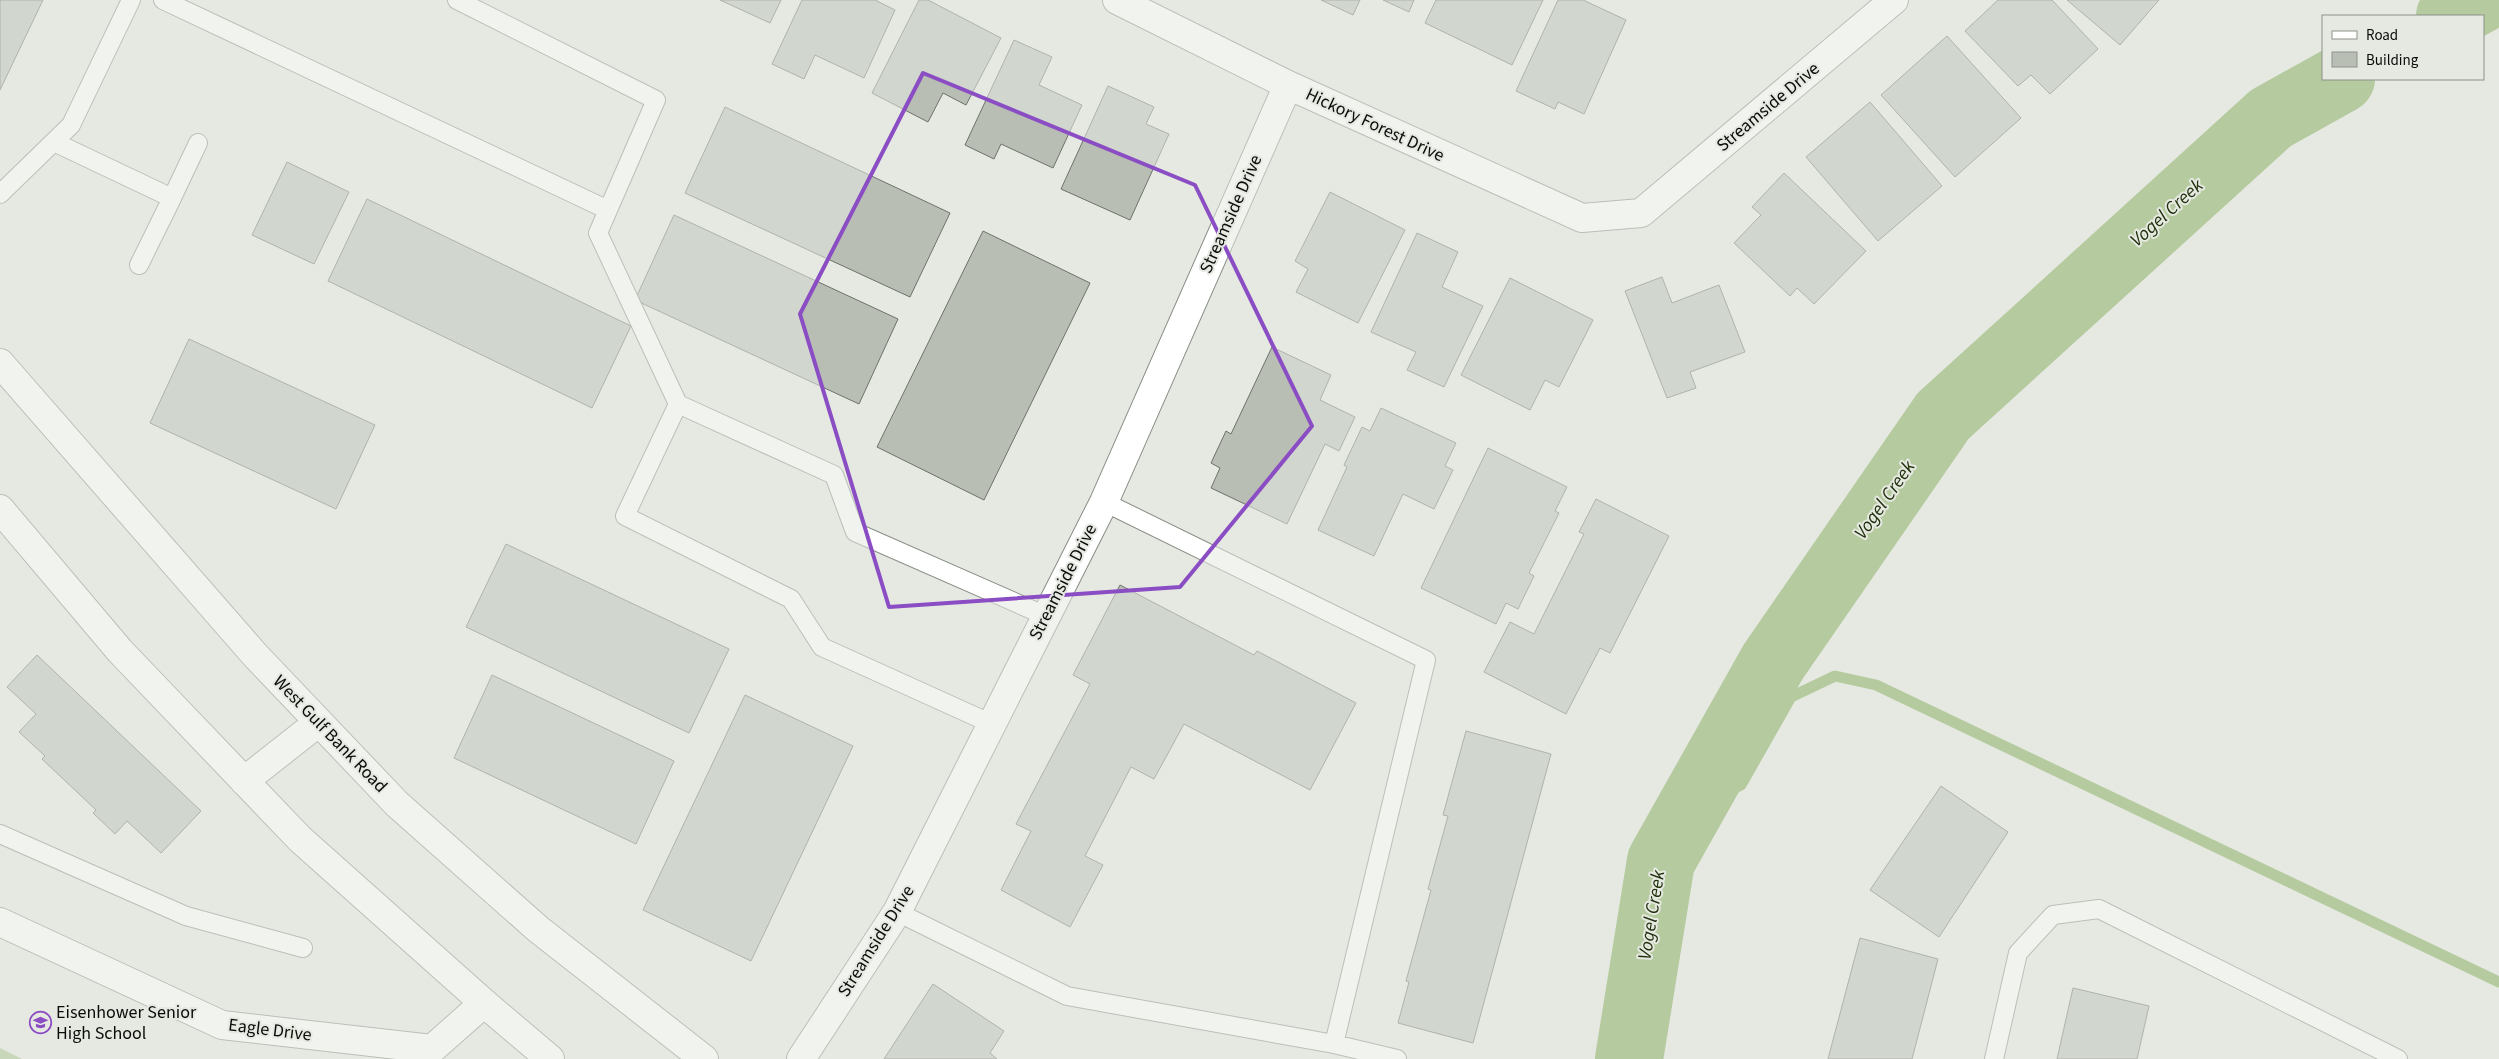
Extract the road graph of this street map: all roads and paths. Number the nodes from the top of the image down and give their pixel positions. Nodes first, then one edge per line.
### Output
1 (131, 0) edge
2 (163, 0) edge
3 (457, 0) edge
4 (1117, 0) edge
5 (1894, 0) edge
6 (1288, 85) junction
7 (54, 142) junction
8 (198, 143) dead end
9 (0, 194) edge
10 (172, 198) junction
11 (608, 210) junction
12 (1641, 213) joint
13 (139, 265) dead end
14 (0, 364) edge
15 (678, 404) junction
16 (1104, 502) junction
17 (0, 509) edge
18 (1046, 616) junction
19 (319, 722) junction
20 (992, 724) junction
21 (244, 781) junction
22 (0, 834) edge
23 (897, 912) junction
24 (0, 922) edge
25 (303, 948) dead end
26 (484, 1003) junction
27 (1334, 1044) junction
28 (550, 1059) edge
29 (704, 1059) edge
30 (800, 1059) edge
31 (1397, 1059) edge
32 (1994, 1059) edge
33 (2398, 1059) edge

1 - 7 lane
2 - 11 lane
3 - 11 lane
4 - 6 street, Hickory Forest Drive
5 - 12 street, Streamside Drive
6 - 12 street, Hickory Forest Drive
6 - 16 street, Streamside Drive
7 - 9 lane
7 - 10 lane
8 - 10 lane
10 - 13 lane
11 - 15 lane
14 - 19 street, West Gulf Bank Road
15 - 18 lane
15 - 20 lane
16 - 18 street, Streamside Drive
16 - 27 lane
17 - 21 street
18 - 20 street, Streamside Drive
19 - 21 street
19 - 29 street, West Gulf Bank Road
20 - 23 street, Streamside Drive
21 - 26 street
22 - 25 lane
23 - 27 lane
23 - 30 street, Streamside Drive
24 - 26 street, Eagle Drive
26 - 28 street
27 - 31 lane
32 - 33 lane

